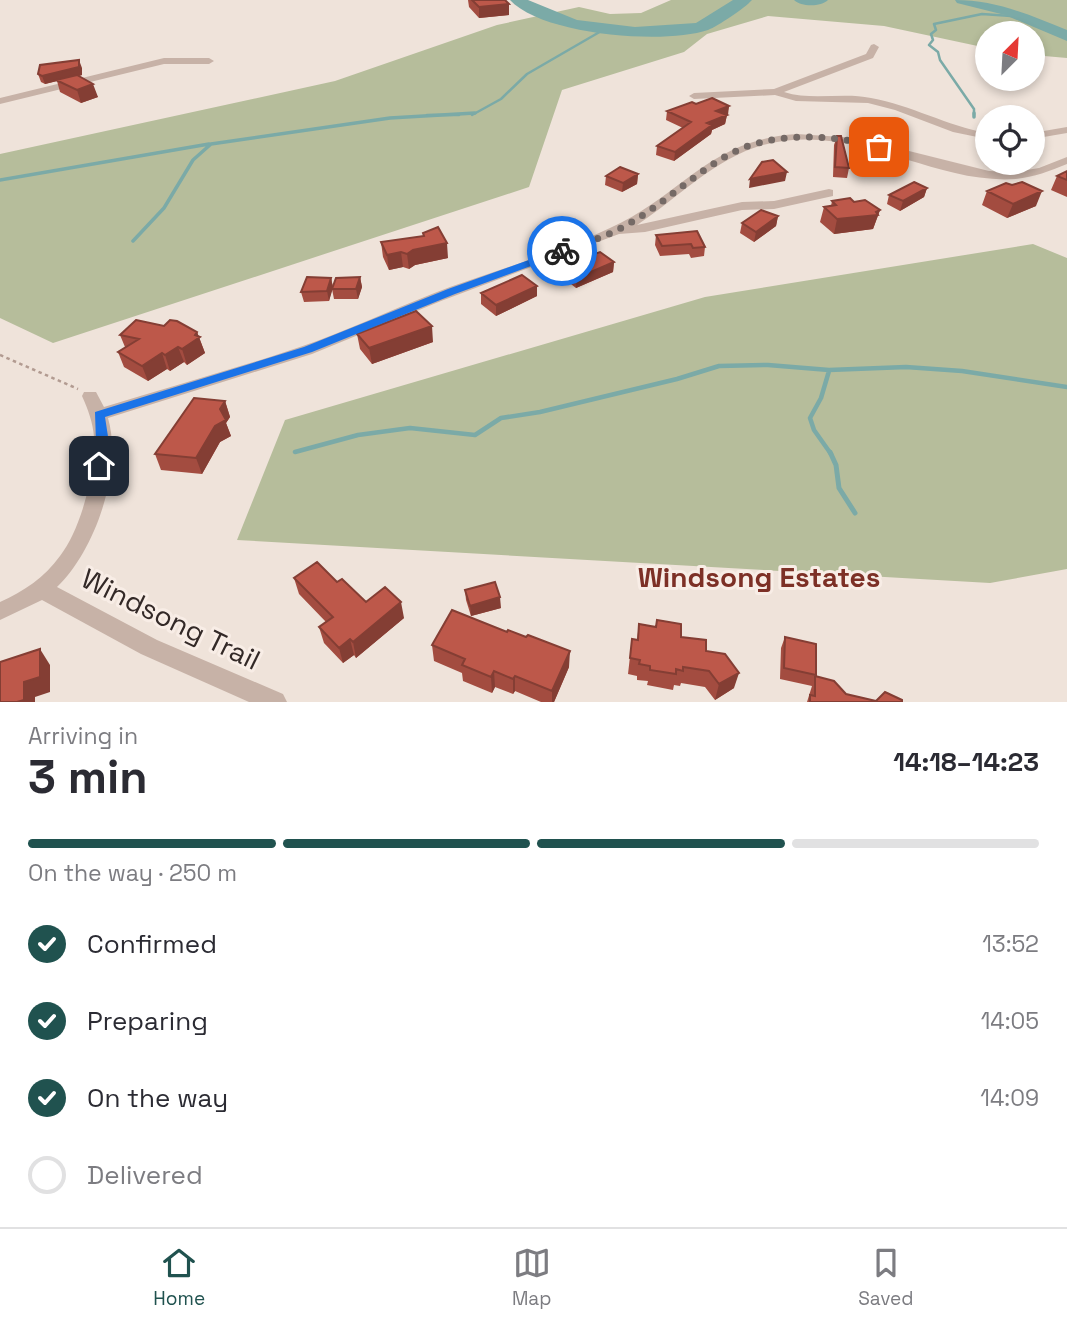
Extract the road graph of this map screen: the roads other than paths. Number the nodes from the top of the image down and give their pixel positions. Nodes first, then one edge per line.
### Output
1 (874, 47) dead end
2 (209, 61) dead end
3 (775, 92) junction
4 (694, 96) dead end
5 (0, 101) edge
6 (1067, 130) edge
7 (975, 134) edge
8 (1045, 134) edge
9 (1067, 160) edge
10 (829, 193) dead end
11 (616, 231) junction
12 (90, 396) road end
13 (99, 415) junction
14 (41, 589) junction
15 (0, 611) edge
16 (275, 702) edge

1 - 3 street
2 - 5 street
3 - 4 street
3 - 7 street
6 - 8 street
9 - 11 street
10 - 11 street
11 - 13 street
12 - 13 street
13 - 14 street
14 - 15 street
14 - 16 street, Windsong Trail

